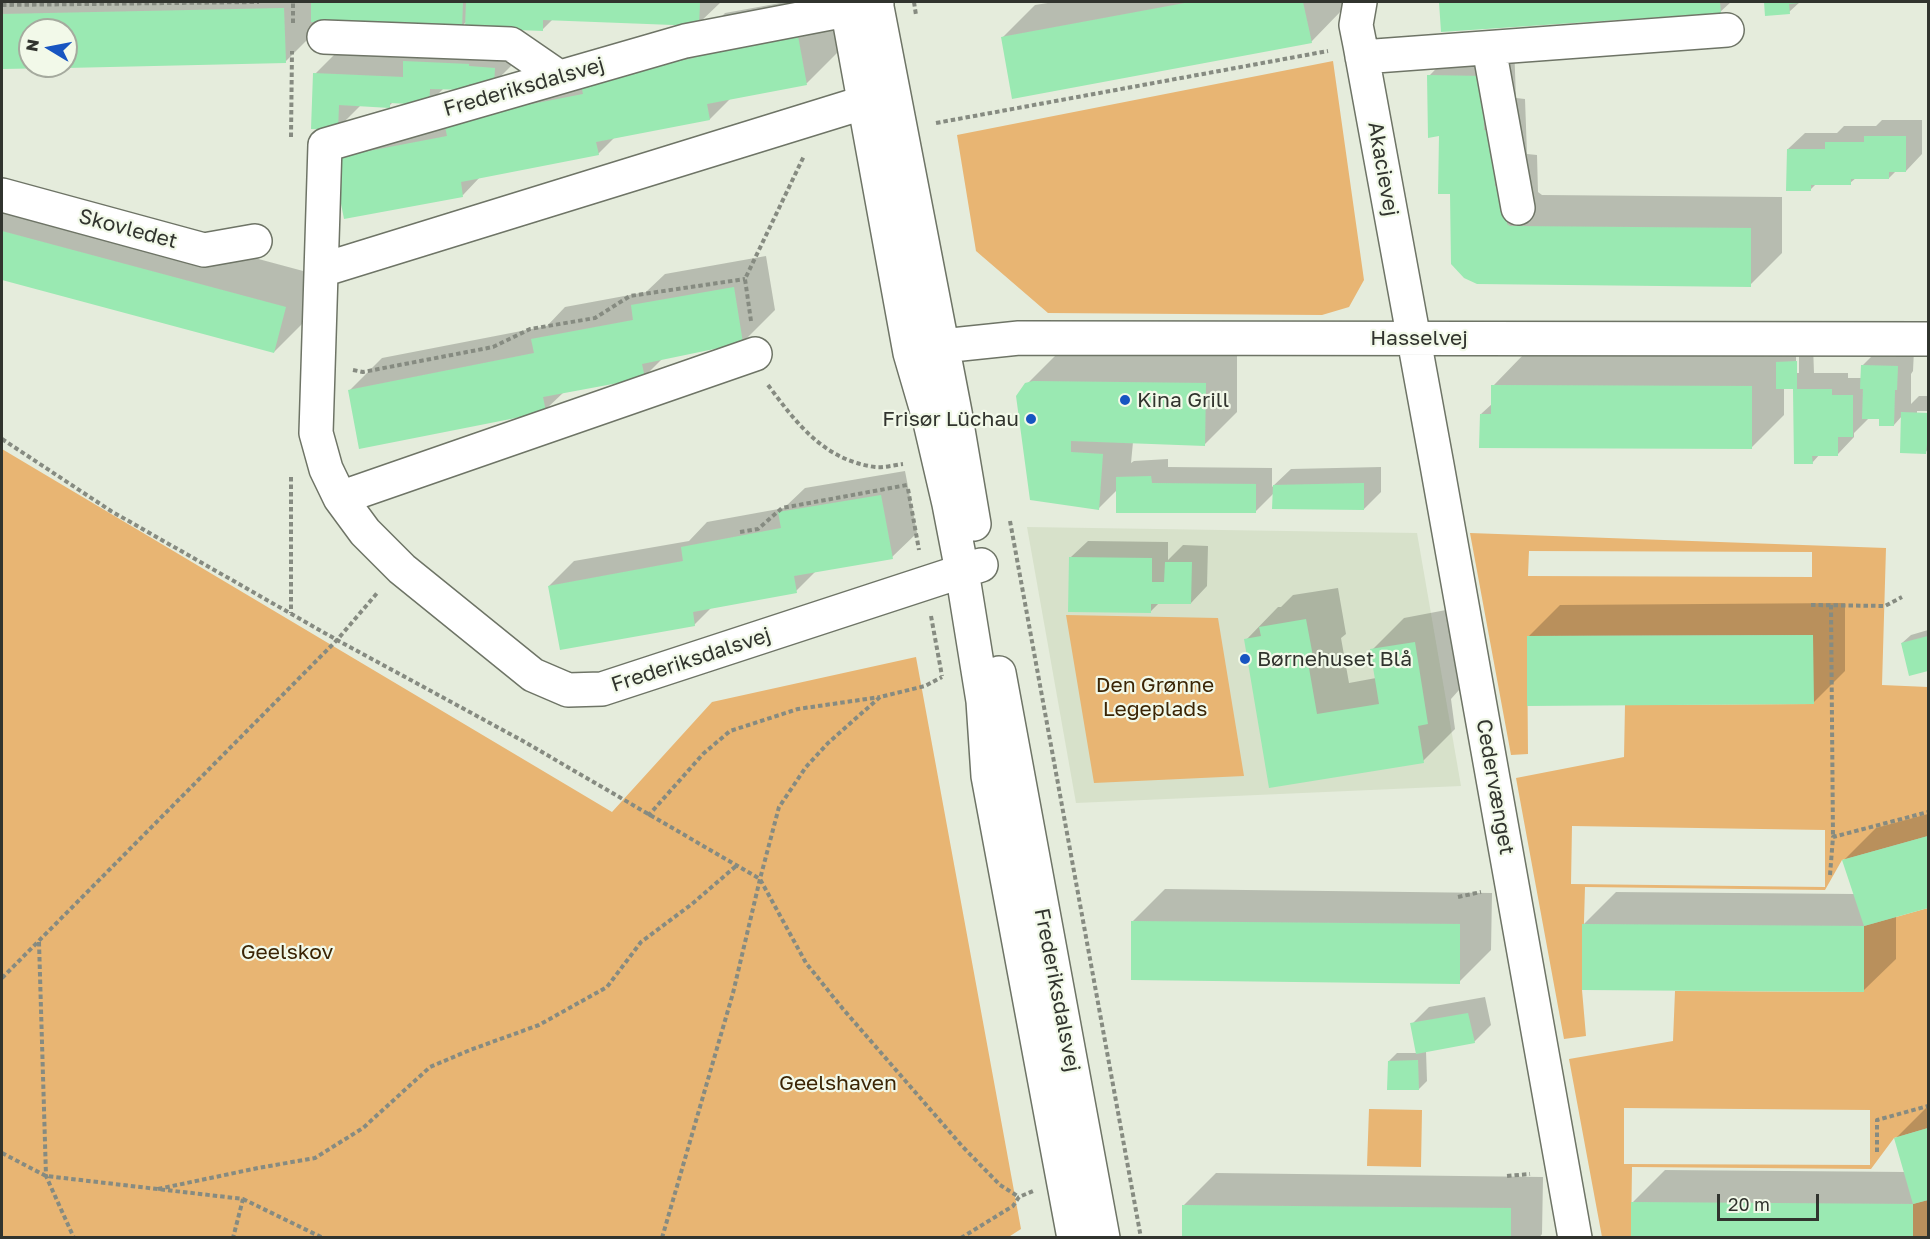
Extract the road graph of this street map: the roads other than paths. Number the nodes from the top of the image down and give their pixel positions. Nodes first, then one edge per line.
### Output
1 (1360, 2) edge
2 (861, 4) edge
3 (1727, 30) dead end
4 (324, 37) dead end
5 (1489, 48) junction
6 (1361, 51) junction
7 (559, 77) junction
8 (878, 98) junction
9 (2, 195) edge
10 (1518, 208) dead end
11 (255, 241) dead end
12 (322, 270) junction
13 (1414, 338) junction
14 (1929, 339) edge
15 (942, 346) junction
16 (910, 353) junction
17 (755, 354) road end
18 (340, 498) junction
19 (971, 568) junction
20 (1074, 1238) edge
21 (1104, 1238) edge
22 (1575, 1238) edge

1 - 6 street, Akacievej
2 - 7 street, Frederiksdalsvej
2 - 8 street, Frederiksdalsvej
3 - 5 street
4 - 7 street
5 - 6 street
5 - 10 street
6 - 13 street, Akacievej
7 - 12 street, Frederiksdalsvej
8 - 12 street
8 - 15 street, Frederiksdalsvej
8 - 16 street, Frederiksdalsvej
9 - 11 street, Skovledet
12 - 18 street, Frederiksdalsvej
13 - 14 street, Hasselvej
13 - 15 street, Hasselvej
13 - 22 street, Cedervænget
15 - 16 street, Hasselvej
15 - 19 street, Frederiksdalsvej
16 - 19 street, Frederiksdalsvej
17 - 18 street
18 - 19 street, Frederiksdalsvej
19 - 20 street, Frederiksdalsvej
19 - 21 street, Frederiksdalsvej

